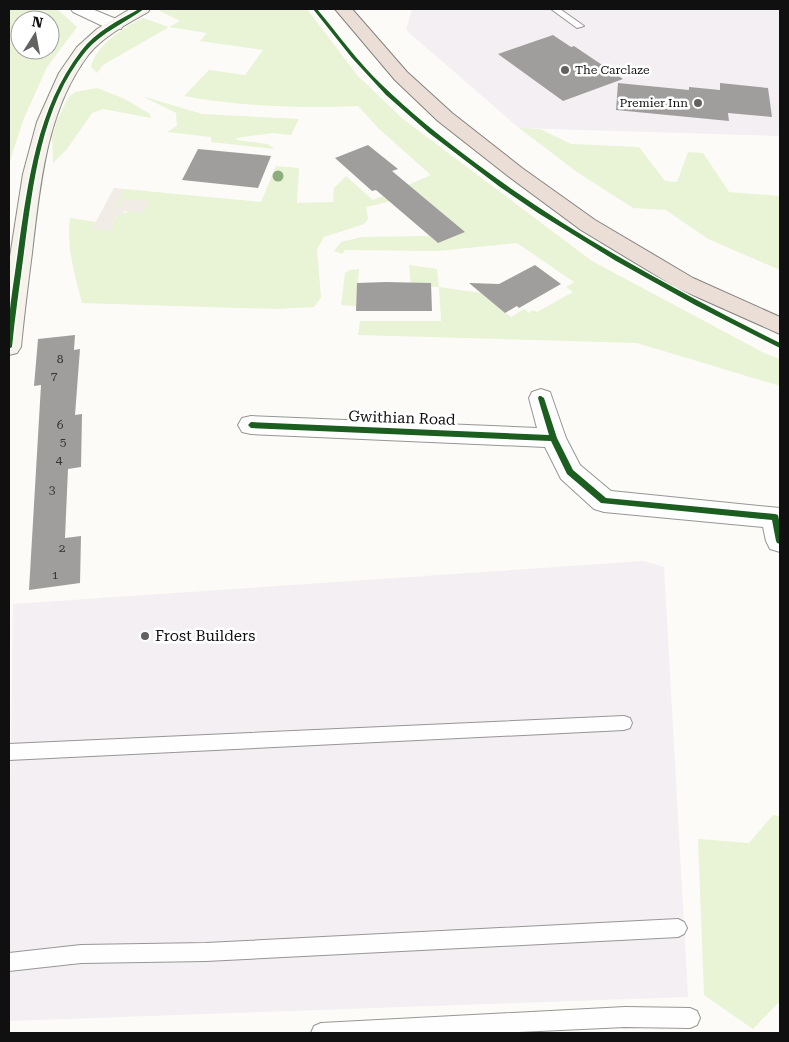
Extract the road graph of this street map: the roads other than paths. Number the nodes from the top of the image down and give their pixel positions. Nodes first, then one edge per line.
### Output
1 (79, 9) edge
2 (142, 9) edge
3 (555, 9) edge
4 (346, 10) edge
5 (115, 25) junction
6 (580, 26) dead end
7 (780, 326) edge
8 (9, 348) edge
9 (541, 398) dead end
10 (251, 425) dead end
11 (553, 438) junction
12 (780, 542) edge
13 (624, 723) dead end
14 (9, 752) edge
15 (678, 928) dead end
16 (9, 962) edge
17 (690, 1018) dead end
18 (321, 1033) edge

1 - 5 street
2 - 5 street
3 - 6 lane
4 - 7 highway
5 - 8 street
9 - 11 street
10 - 11 street, Gwithian Road
11 - 12 street
13 - 14 lane
15 - 16 lane
17 - 18 lane

